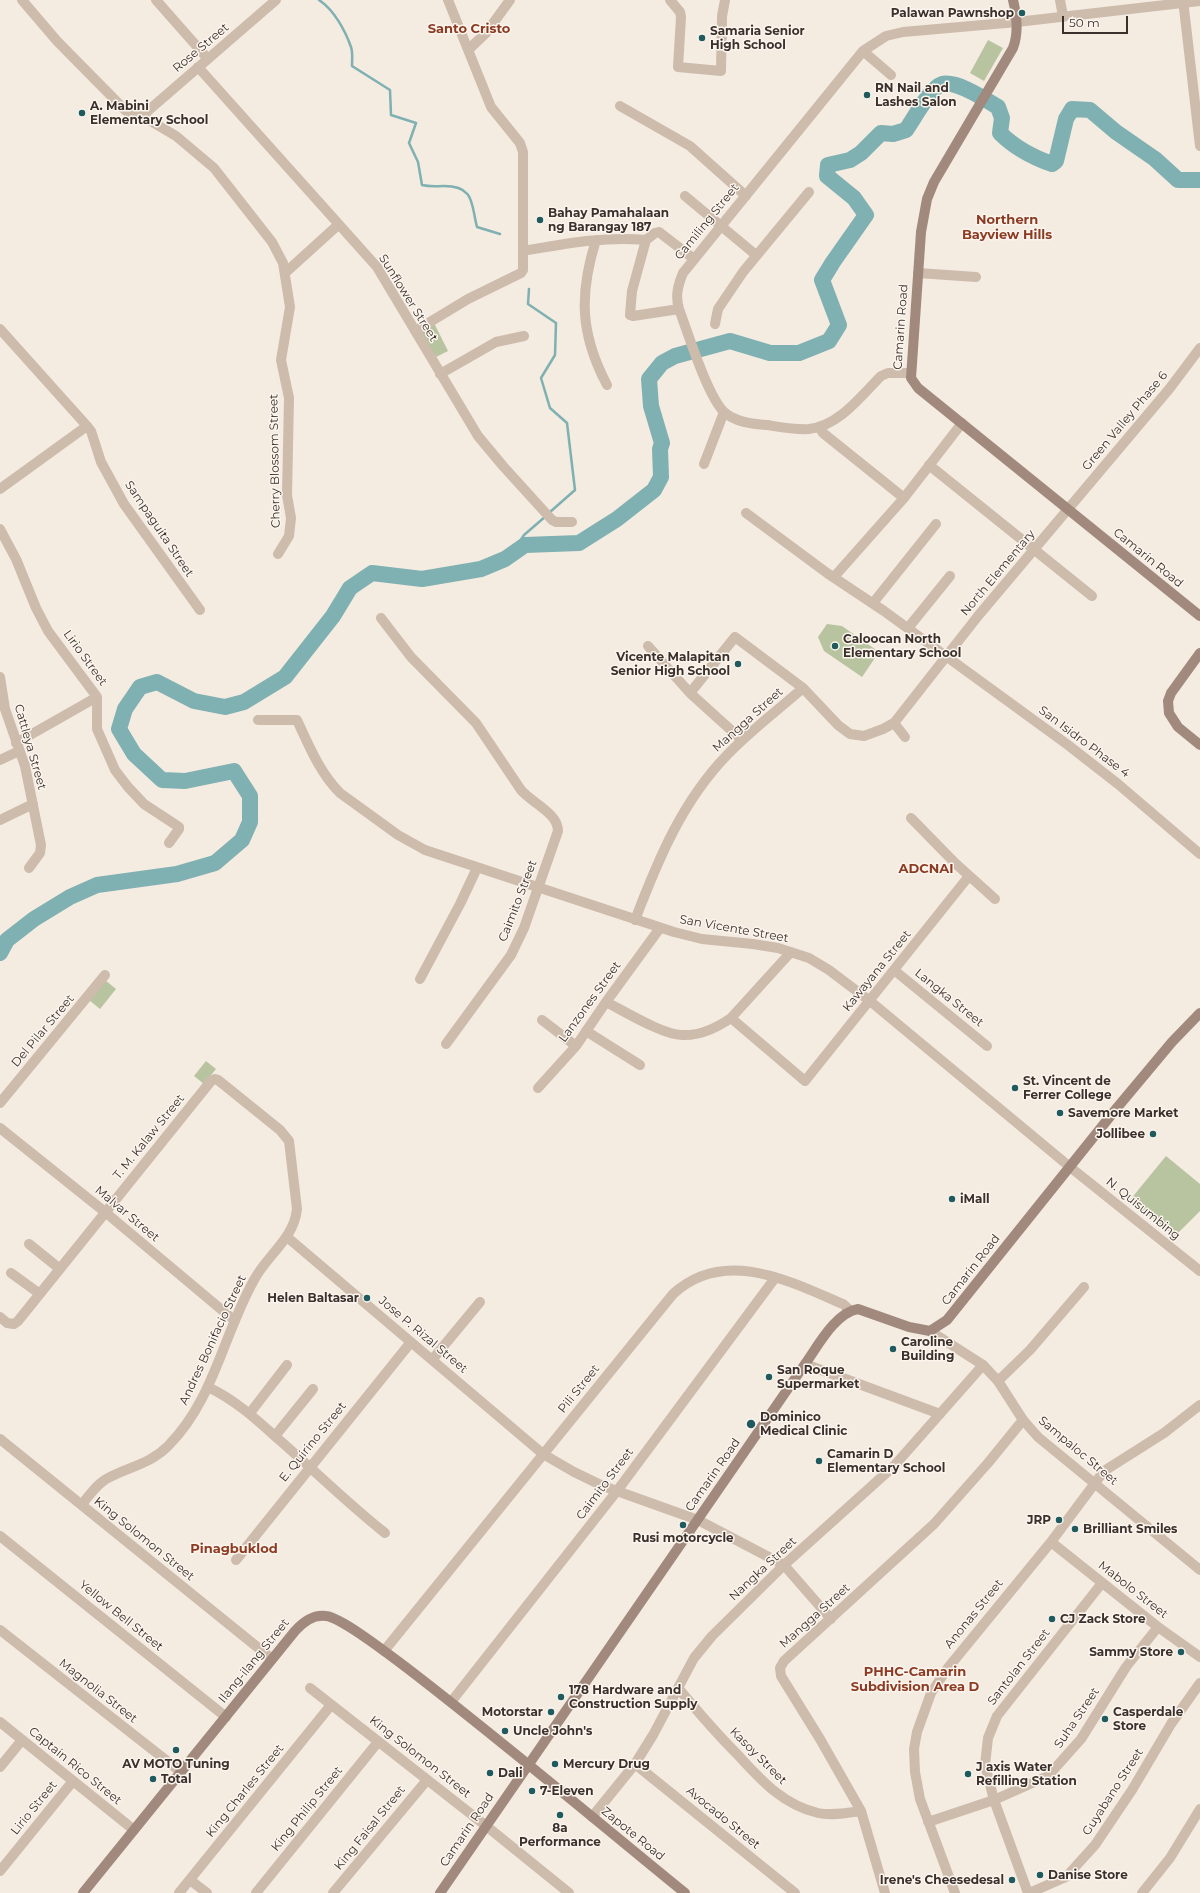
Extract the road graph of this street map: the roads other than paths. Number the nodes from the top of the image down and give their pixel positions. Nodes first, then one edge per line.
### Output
1 (22, 0) edge
2 (156, 0) edge
3 (276, 0) edge
4 (448, 0) edge
5 (510, 0) edge
6 (670, 0) edge
7 (726, 0) edge
8 (1013, 0) edge
9 (1060, 0) edge
10 (1183, 1) edge
11 (1200, 1) edge
12 (1063, 16) junction
13 (1017, 22) junction
14 (468, 50) junction
15 (863, 51) junction
16 (208, 59) junction
17 (198, 67) junction
18 (891, 75) dead end
19 (620, 106) dead end
20 (142, 116) junction
21 (1200, 146) edge
22 (809, 192) dead end
23 (685, 196) dead end
24 (746, 196) junction
25 (338, 225) junction
26 (721, 226) junction
27 (596, 240) junction
28 (646, 240) junction
29 (523, 251) junction
30 (756, 255) junction
31 (694, 259) junction
32 (285, 273) junction
33 (918, 274) junction
34 (976, 277) dead end
35 (679, 309) junction
36 (715, 324) dead end
37 (0, 329) edge
38 (415, 331) junction
39 (524, 336) dead end
40 (1200, 348) edge
41 (911, 373) junction
42 (440, 374) junction
43 (608, 385) dead end
44 (724, 412) junction
45 (962, 423) junction
46 (87, 426) junction
47 (819, 428) junction
48 (704, 464) dead end
49 (929, 465) junction
50 (0, 489) edge
51 (904, 498) junction
52 (1068, 510) junction
53 (746, 513) dead end
54 (572, 522) dead end
55 (936, 524) dead end
56 (0, 529) edge
57 (1035, 550) junction
58 (278, 554) dead end
59 (950, 576) dead end
60 (834, 578) junction
61 (1092, 596) dead end
62 (874, 603) junction
63 (200, 610) dead end
64 (1200, 616) edge
65 (381, 618) dead end
66 (908, 628) junction
67 (648, 646) dead end
68 (1200, 653) edge
69 (947, 656) junction
70 (0, 677) edge
71 (803, 688) junction
72 (690, 693) junction
73 (97, 697) junction
74 (2, 709) edge
75 (258, 720) dead end
76 (894, 723) junction
77 (905, 737) dead end
78 (742, 740) junction
79 (1200, 745) edge
80 (18, 747) junction
81 (0, 760) edge
82 (33, 804) junction
83 (911, 818) dead end
84 (0, 820) edge
85 (169, 843) dead end
86 (1200, 854) edge
87 (28, 868) dead end
88 (477, 868) junction
89 (969, 876) junction
90 (539, 887) junction
91 (995, 899) dead end
92 (635, 920) junction
93 (660, 928) junction
94 (791, 952) junction
95 (894, 970) junction
96 (105, 975) dead end
97 (420, 979) dead end
98 (870, 1001) junction
99 (606, 1002) junction
100 (1200, 1013) edge
101 (731, 1018) junction
102 (542, 1020) dead end
103 (586, 1031) junction
104 (446, 1044) dead end
105 (576, 1046) junction
106 (987, 1046) dead end
107 (640, 1064) dead end
108 (215, 1079) joint
109 (538, 1088) dead end
110 (0, 1103) edge
111 (0, 1128) edge
112 (1070, 1167) junction
113 (105, 1212) junction
114 (286, 1237) junction
115 (29, 1244) dead end
116 (60, 1269) junction
117 (1200, 1272) edge
118 (11, 1273) dead end
119 (775, 1278) junction
120 (1084, 1287) dead end
121 (40, 1294) junction
122 (480, 1302) dead end
123 (851, 1311) junction
124 (0, 1317) edge
125 (235, 1321) junction
126 (930, 1331) junction
127 (411, 1342) junction
128 (432, 1360) junction
129 (805, 1364) junction
130 (287, 1365) dead end
131 (983, 1365) junction
132 (998, 1381) junction
133 (208, 1387) junction
134 (314, 1389) dead end
135 (1200, 1405) edge
136 (250, 1413) junction
137 (940, 1414) junction
138 (1023, 1420) junction
139 (275, 1436) junction
140 (0, 1439) edge
141 (543, 1454) junction
142 (310, 1466) junction
143 (1095, 1483) junction
144 (617, 1491) junction
145 (82, 1504) junction
146 (698, 1520) junction
147 (385, 1533) dead end
148 (0, 1536) edge
149 (1051, 1542) junction
150 (236, 1560) dead end
151 (784, 1565) junction
152 (1200, 1570) edge
153 (1102, 1583) junction
154 (830, 1619) junction
155 (1158, 1627) junction
156 (0, 1630) edge
157 (384, 1651) junction
158 (1200, 1657) edge
159 (272, 1659) junction
160 (1200, 1683) edge
161 (310, 1688) dead end
162 (679, 1689) junction
163 (452, 1702) junction
164 (332, 1705) junction
165 (226, 1717) junction
166 (0, 1722) edge
167 (22, 1740) junction
168 (378, 1742) junction
169 (528, 1764) junction
170 (635, 1764) junction
171 (0, 1767) edge
172 (181, 1772) junction
173 (427, 1780) junction
174 (73, 1781) junction
175 (994, 1800) junction
176 (1200, 1809) edge
177 (861, 1811) junction
178 (592, 1817) junction
179 (928, 1822) junction
180 (485, 1825) junction
181 (134, 1830) junction
182 (0, 1871) edge
183 (190, 1880) junction
184 (556, 1889) edge
185 (83, 1893) edge
186 (179, 1893) edge
187 (207, 1893) edge
188 (256, 1893) edge
189 (333, 1893) edge
190 (440, 1893) edge
191 (569, 1893) edge
192 (685, 1893) edge
193 (795, 1893) edge
194 (886, 1893) edge
195 (955, 1893) edge
196 (1029, 1893) edge
197 (1142, 1893) edge

1 - 20 street, Cherry Blossom Street
2 - 16 street
3 - 16 street, Rose Street
4 - 14 street
5 - 14 street
6 - 7 street
8 - 13 main road, Camarin Road
9 - 12 street
10 - 11 street, Camiling Street
10 - 12 street, Camiling Street
10 - 21 street
12 - 13 street, Camiling Street
13 - 15 street, Camiling Street
13 - 33 main road, Camarin Road
14 - 29 street
15 - 18 street
15 - 24 street, Camiling Street
16 - 17 street, Rose Street
17 - 20 street, Rose Street
17 - 25 street, Sunflower Street
19 - 24 street
20 - 32 street, Cherry Blossom Street
22 - 30 street
23 - 26 street
24 - 26 street, Camiling Street
25 - 32 street
25 - 38 street, Sunflower Street
26 - 30 street
26 - 31 street, Camiling Street
27 - 28 street
27 - 29 street
27 - 43 street
28 - 31 street
28 - 35 street
29 - 38 street
30 - 36 street
31 - 35 street, Camiling Street
32 - 58 street, Cherry Blossom Street
33 - 34 street
33 - 41 main road, Camarin Road
35 - 44 street, Camiling Street
37 - 46 street, Sampaguita Street
38 - 42 street, Sunflower Street
39 - 42 street
40 - 52 street, Green Valley Phase 6
41 - 45 main road, Camarin Road
41 - 47 street, Camiling Street
42 - 54 street, Sunflower Street
44 - 47 street, Camiling Street
44 - 48 street
45 - 49 street
45 - 52 main road, Camarin Road
46 - 50 street
46 - 63 street, Sampaguita Street
47 - 51 street
49 - 51 street
49 - 57 street
51 - 60 street
52 - 57 street, North Elementary
52 - 64 main road, Camarin Road
53 - 60 street, San Isidro Phase 4
55 - 62 street
56 - 73 street, Lirio Street
57 - 61 street
57 - 69 street, North Elementary
59 - 66 street
60 - 62 street, San Isidro Phase 4
62 - 66 street, San Isidro Phase 4
65 - 90 street, Caimito Street
66 - 69 street, San Isidro Phase 4
67 - 72 street
68 - 79 main road
69 - 76 street, North Elementary
69 - 86 street, San Isidro Phase 4
70 - 74 street, Cattleya Street
71 - 72 street, North Elementary
71 - 76 street, North Elementary
71 - 78 street, Mangga Street
72 - 78 street
73 - 80 street
73 - 85 street, Lirio Street
74 - 80 street, Cattleya Street
75 - 88 street, San Vicente Street
76 - 77 street
78 - 92 street, Mangga Street
80 - 81 street
80 - 82 street, Cattleya Street
82 - 84 street
82 - 87 street, Cattleya Street
83 - 89 street
88 - 90 street, San Vicente Street
88 - 97 street
89 - 91 street
89 - 95 street, Kawayana Street
90 - 92 street, San Vicente Street
90 - 104 street, Caimito Street
92 - 93 street, San Vicente Street
93 - 94 street, San Vicente Street
93 - 99 street, Lanzones Street
94 - 98 street, San Vicente Street
94 - 101 street
95 - 98 street, Kawayana Street
95 - 106 street, Langka Street
96 - 110 street, Del Pilar Street
98 - 101 street, Kawayana Street
98 - 112 street, San Vicente Street
99 - 101 street
99 - 103 street, Lanzones Street
100 - 112 main road, Camarin Road
102 - 105 street
103 - 105 street, Lanzones Street
103 - 107 street
105 - 109 street, Lanzones Street
108 - 113 street, T. M. Kalaw Street
108 - 114 street, Andres Bonifacio Street
111 - 113 street, Malvar Street
112 - 117 street, N. Quisumbing
112 - 126 main road, Camarin Road
113 - 116 street, T. M. Kalaw Street
113 - 125 street, Malvar Street
114 - 125 street, Andres Bonifacio Street
114 - 127 street, Jose P. Rizal Street
115 - 116 street
116 - 121 street, T. M. Kalaw Street
118 - 121 street
119 - 123 street, Pili Street
119 - 141 street, Pili Street
119 - 144 street, Caimito Street
120 - 132 street
121 - 124 street, T. M. Kalaw Street
122 - 128 street
123 - 126 main road
123 - 129 main road, Camarin Road
125 - 133 street, Andres Bonifacio Street
126 - 131 street, Sampaloc Street
127 - 128 street, Jose P. Rizal Street
127 - 142 street, E. Quirino Street
128 - 141 street, Jose P. Rizal Street
129 - 137 street
129 - 146 main road, Camarin Road
130 - 136 street
131 - 132 street, Sampaloc Street
131 - 137 street, Nangka Street
132 - 138 street, Sampaloc Street
133 - 136 street
133 - 145 street, Andres Bonifacio Street
134 - 139 street
135 - 143 street, Anonas Street
136 - 139 street
137 - 151 street, Nangka Street
138 - 143 street, Sampaloc Street
138 - 154 street, Mangga Street
139 - 142 street
140 - 145 street, King Solomon Street
141 - 144 street, Jose P. Rizal Street
141 - 157 street, Pili Street
142 - 147 street
142 - 150 street, E. Quirino Street
143 - 149 street, Anonas Street
143 - 152 street, Sampaloc Street
144 - 146 street, Jose P. Rizal Street
144 - 163 street, Caimito Street
145 - 159 street, King Solomon Street
146 - 151 street, Jose P. Rizal Street
146 - 169 main road, Camarin Road
148 - 165 street, Yellow Bell Street
149 - 153 street, Mabolo Street
149 - 179 street, Anonas Street
151 - 154 street
151 - 162 street, Nangka Street
153 - 155 street, Mabolo Street
153 - 175 street, Santolan Street
154 - 177 street, Mangga Street
155 - 158 street, Mabolo Street
155 - 175 street, Suha Street
156 - 172 street, Magnolia Street
157 - 159 main road, Ilang-ilang Street
157 - 163 main road, Ilang-ilang Street
159 - 165 main road, Ilang-ilang Street
160 - 196 street, Guyabano Street
161 - 164 street, King Solomon Street
162 - 170 street, Nangka Street
162 - 177 street, Kasoy Street
163 - 169 main road, Ilang-ilang Street
164 - 168 street, King Solomon Street
164 - 183 street, King Charles Street
165 - 172 main road, Ilang-ilang Street
166 - 167 street, Captain Rico Street
167 - 171 street
167 - 174 street, Captain Rico Street
168 - 173 street, King Solomon Street
168 - 188 street, King Philip Street
169 - 178 main road, Zapote Road
169 - 180 main road, Camarin Road
170 - 178 street, Nangka Street
170 - 193 street, Avocado Street
172 - 181 main road, Ilang-ilang Street
173 - 180 street, King Solomon Street
173 - 189 street, King Faisal Street
174 - 181 street, Captain Rico Street
174 - 182 street, Lirio Street
175 - 179 street, Suha Street
175 - 196 street, Santolan Street
176 - 197 street
177 - 194 street, Mangga Street
178 - 192 main road, Zapote Road
179 - 195 street, Anonas Street
180 - 184 street, King Solomon Street
180 - 190 main road, Camarin Road
181 - 185 main road, Ilang-ilang Street
183 - 186 street, King Charles Street
183 - 187 street
184 - 191 street, King Solomon Street

